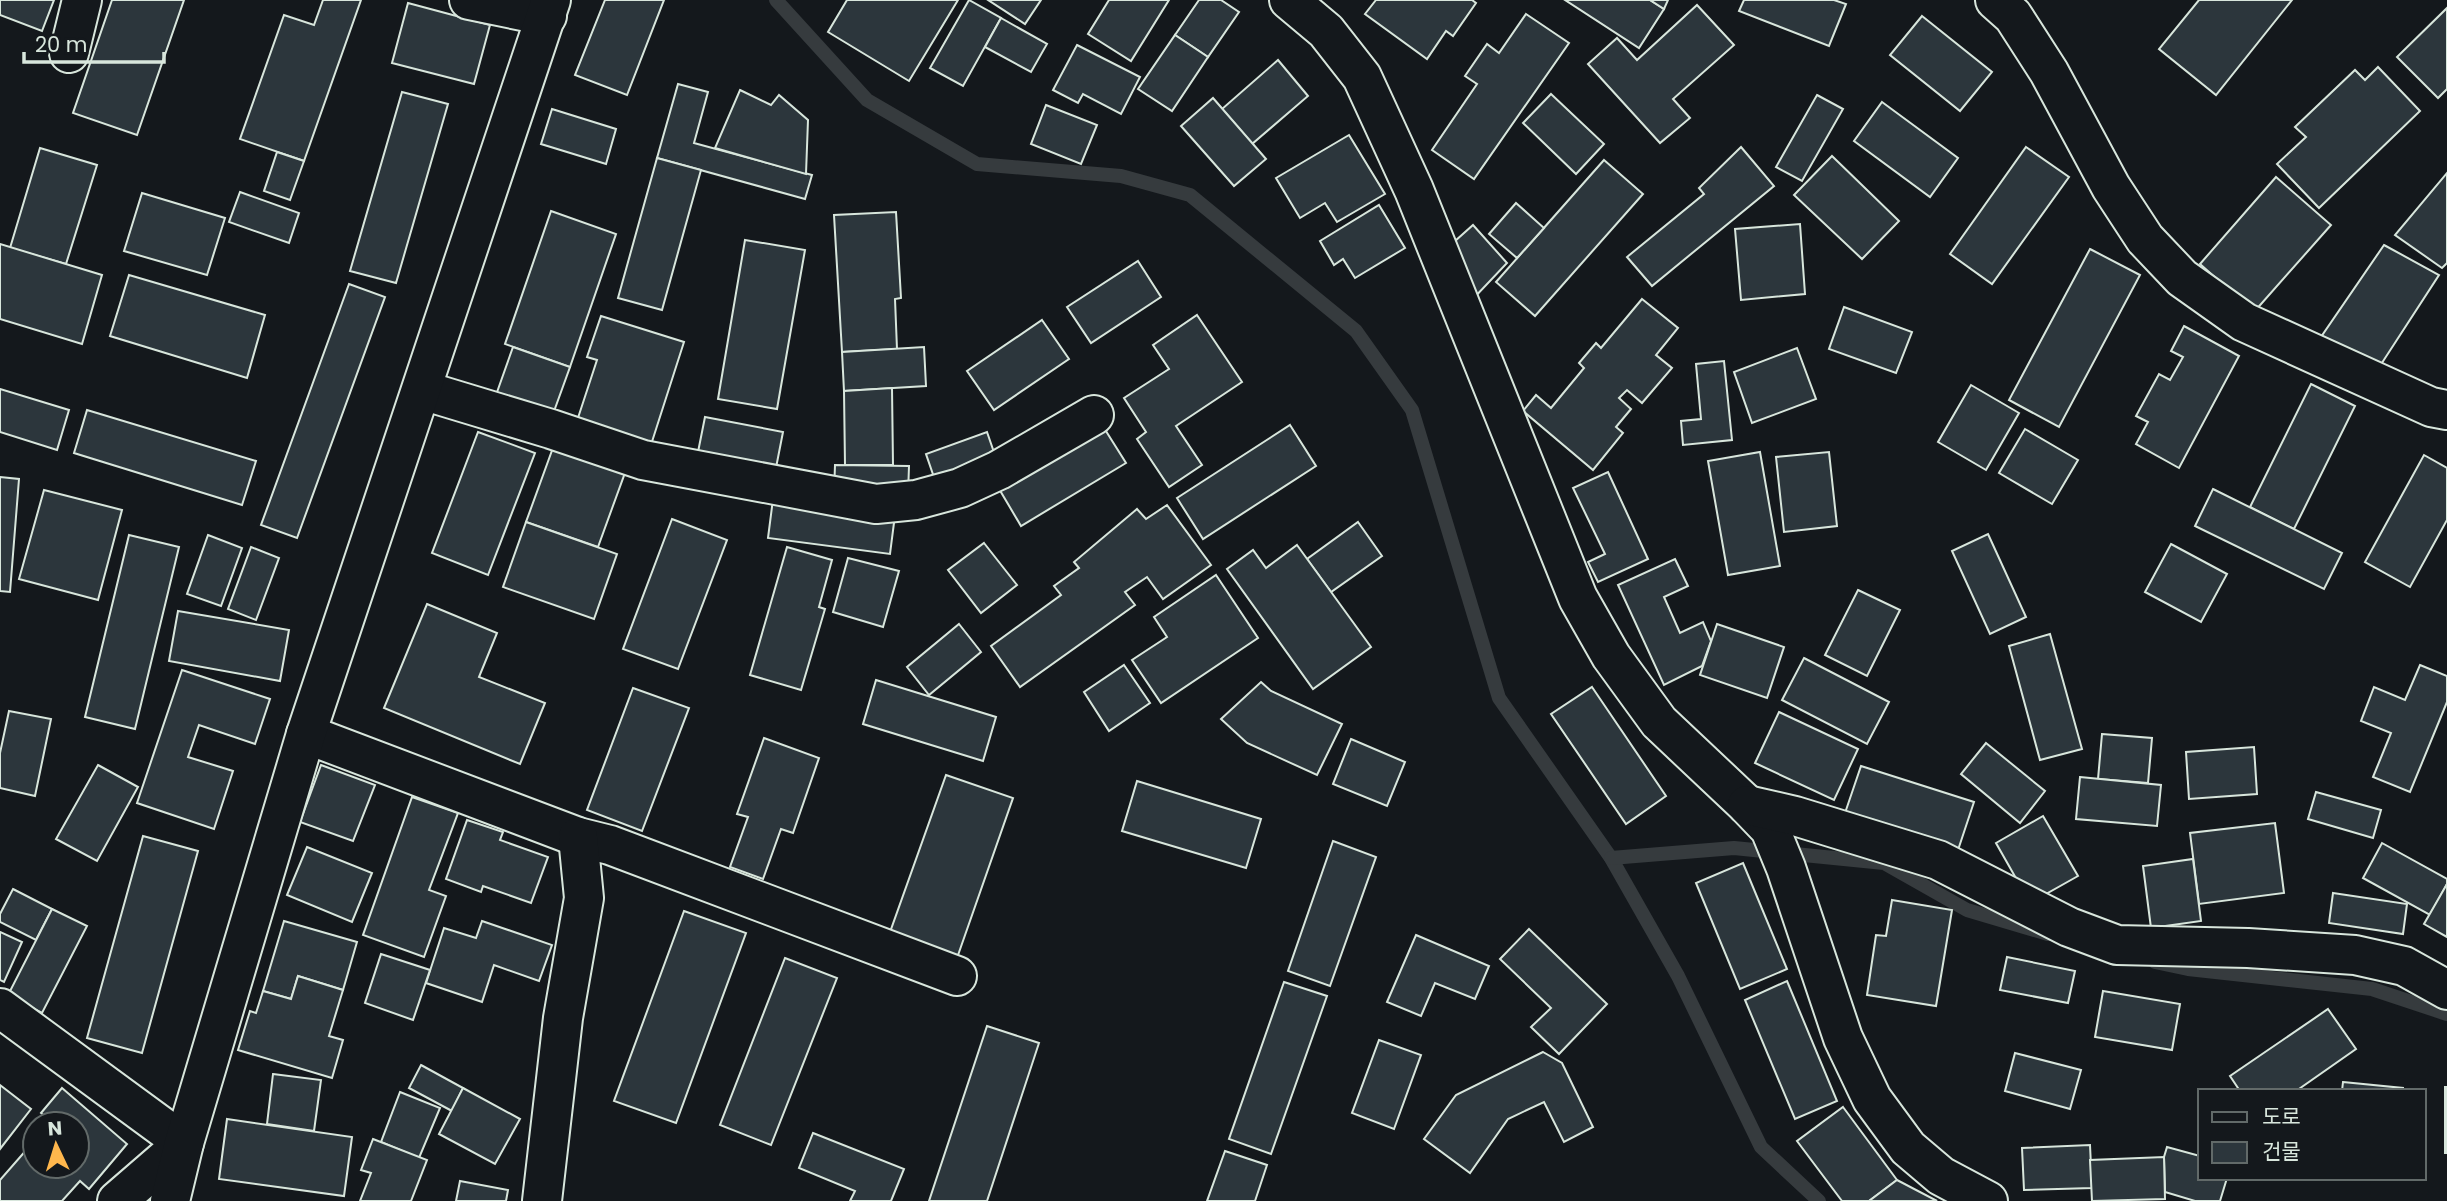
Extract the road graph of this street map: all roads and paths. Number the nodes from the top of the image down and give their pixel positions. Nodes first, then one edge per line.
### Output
1 (82, 0) edge
2 (469, 0) edge
3 (1289, 0) edge
4 (1994, 0) edge
5 (549, 8) edge
6 (69, 53) dead end
7 (422, 390) junction
8 (2447, 410) edge
9 (1094, 415) dead end
10 (306, 734) junction
11 (1759, 817) junction
12 (578, 837) junction
13 (957, 976) dead end
14 (2447, 990) edge
15 (0, 1008) edge
16 (184, 1143) junction
17 (117, 1201) edge
18 (170, 1201) edge
19 (542, 1201) edge
20 (1988, 1201) edge

1 - 6 street
2 - 5 street
3 - 11 street
4 - 8 street
5 - 7 street
7 - 9 street
7 - 10 street
10 - 12 street
10 - 16 street
11 - 14 street
11 - 20 street
12 - 13 street
12 - 19 street
15 - 16 street
16 - 17 street
16 - 18 street

